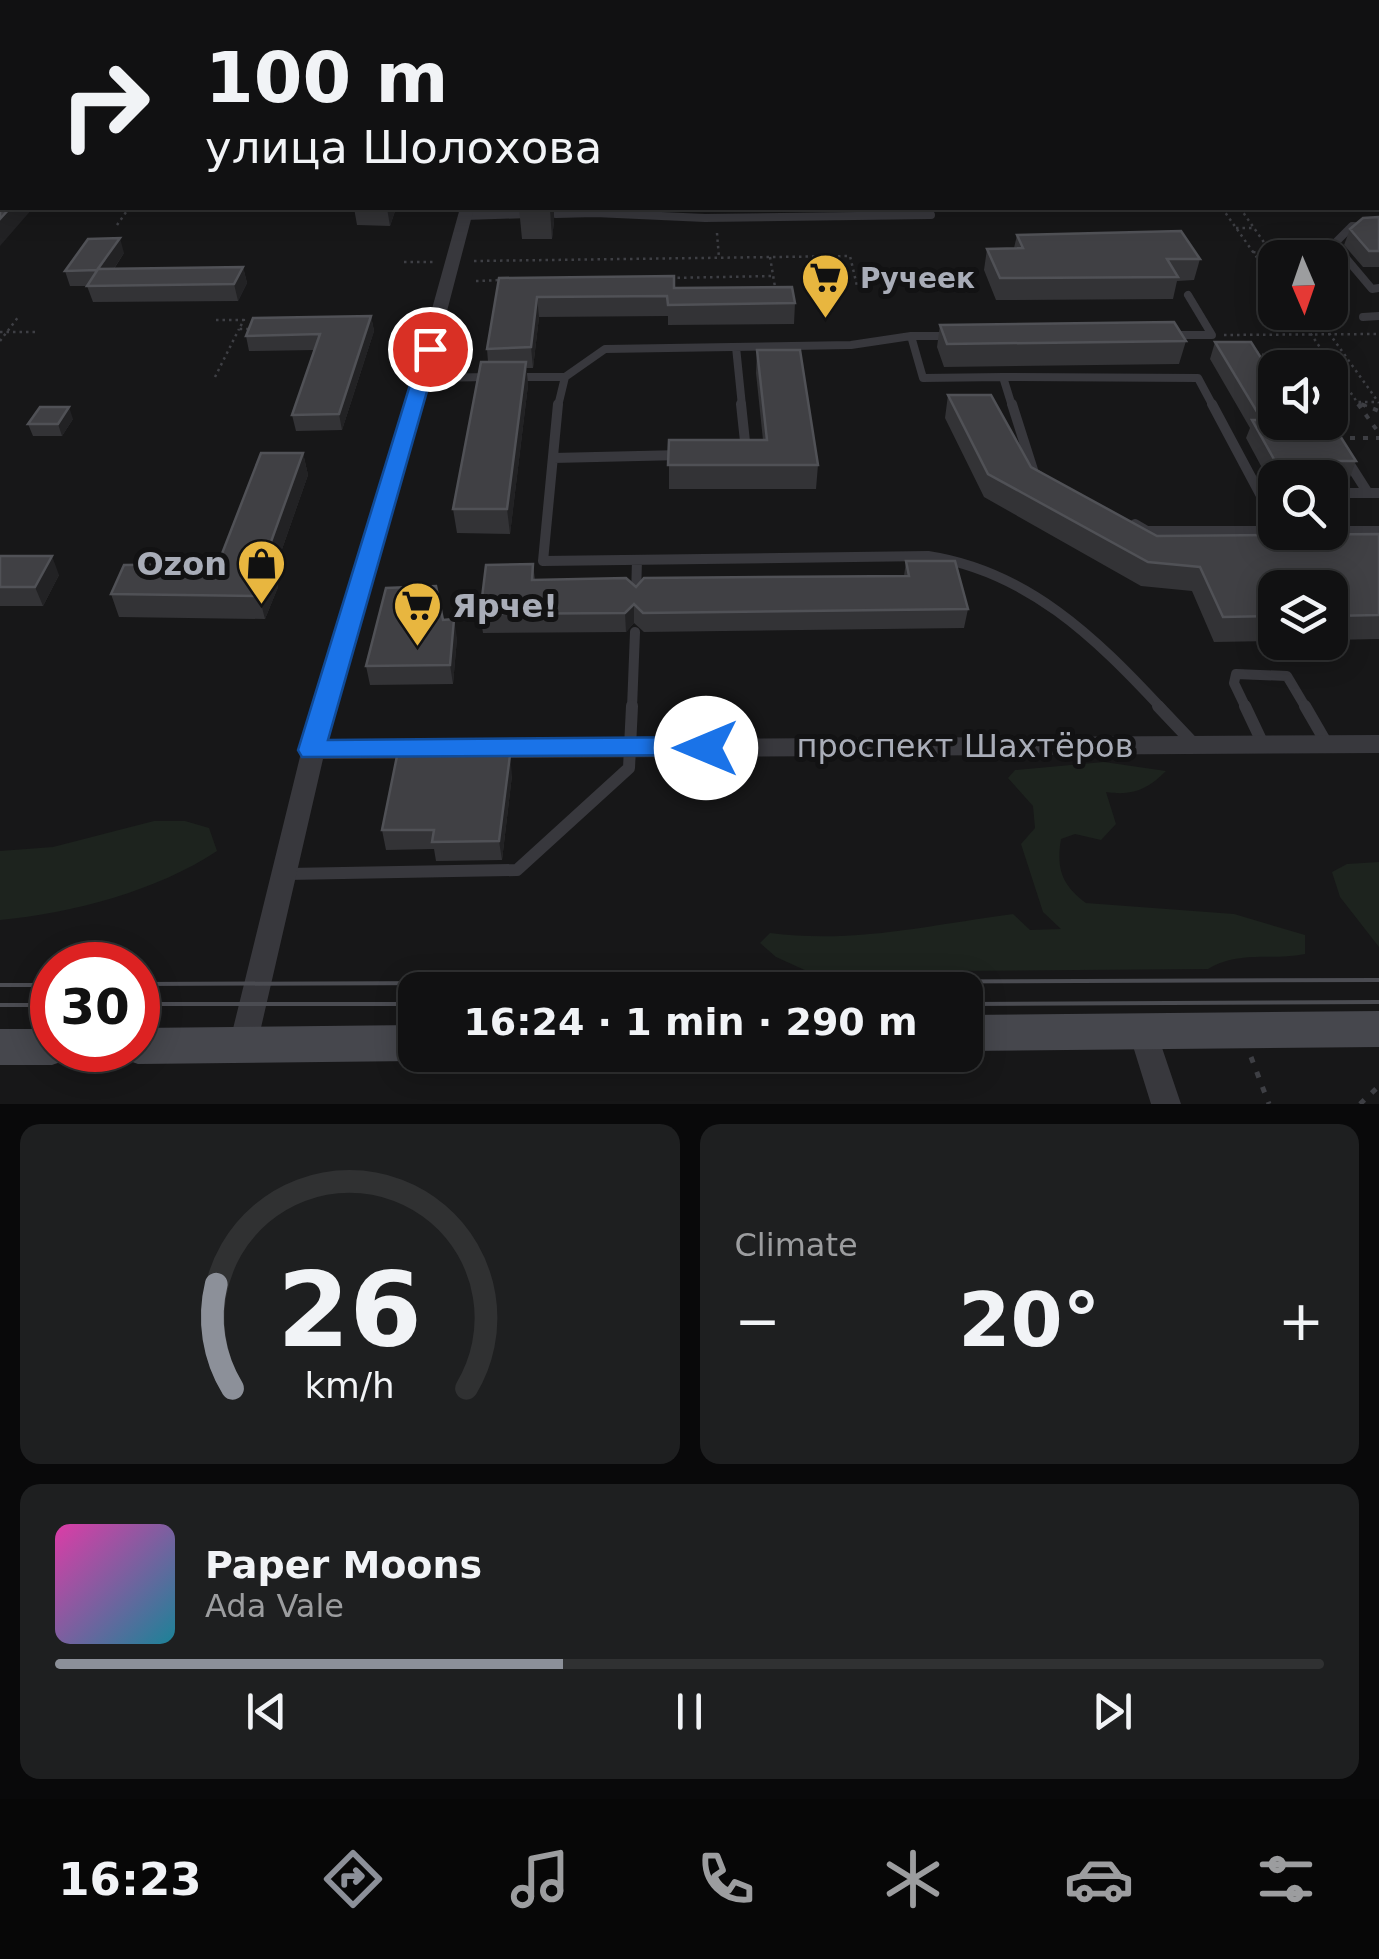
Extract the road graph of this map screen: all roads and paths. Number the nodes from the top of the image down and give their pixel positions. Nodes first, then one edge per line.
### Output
1 (127, 210) edge
2 (596, 210) edge
3 (1223, 210) edge
4 (1242, 210) edge
5 (466, 212) edge
6 (529, 214) edge
7 (556, 214) dead end
8 (932, 215) dead end
9 (117, 225) dead end
10 (1379, 227) edge
11 (1236, 228) junction
12 (1255, 228) junction
13 (1263, 240) edge
14 (1254, 252) junction
15 (1258, 253) edge
16 (770, 257) junction
17 (1258, 258) edge
18 (404, 262) dead end
19 (453, 262) junction
20 (773, 276) junction
21 (730, 277) junction
22 (672, 278) edge
23 (476, 280) dead end
24 (515, 280) edge
25 (858, 286) dead end
26 (775, 287) edge
27 (732, 288) edge
28 (1379, 288) edge
29 (1188, 294) dead end
30 (19, 316) dead end
31 (1363, 316) dead end
32 (1379, 316) edge
33 (216, 320) dead end
34 (239, 329) junction
35 (257, 329) edge
36 (1308, 330) edge
37 (1326, 330) edge
38 (0, 332) edge
39 (7, 332) junction
40 (37, 332) dead end
41 (1311, 334) junction
42 (1329, 334) junction
43 (1379, 334) edge
44 (1155, 335) edge
45 (1212, 335) junction
46 (911, 336) junction
47 (967, 336) edge
48 (0, 341) edge
49 (1228, 341) edge
50 (736, 347) junction
51 (1245, 348) edge
52 (1258, 353) edge
53 (215, 377) dead end
54 (564, 377) junction
55 (422, 378) junction
56 (1003, 378) junction
57 (1349, 390) joint
58 (1357, 402) junction
59 (1378, 402) edge
60 (1379, 411) edge
61 (1379, 436) edge
62 (1348, 437) edge
63 (1334, 440) edge
64 (727, 454) edge
65 (688, 455) edge
66 (553, 458) junction
67 (1050, 481) edge
68 (1258, 490) edge
69 (1348, 493) edge
70 (1374, 493) edge
71 (1131, 522) edge
72 (1258, 531) edge
73 (1348, 531) edge
74 (1379, 531) edge
75 (637, 560) junction
76 (636, 597) edge
77 (635, 632) dead end
78 (1327, 744) junction
79 (1379, 744) edge
80 (1194, 745) junction
81 (1264, 745) junction
82 (631, 748) junction
83 (312, 750) junction
84 (284, 874) junction
85 (1379, 1029) edge
86 (1142, 1030) junction
87 (1240, 1030) junction
88 (983, 1033) edge
89 (398, 1043) edge
90 (243, 1045) junction
91 (160, 1046) edge
92 (0, 1047) edge
93 (30, 1047) edge
94 (1379, 1086) edge
95 (1166, 1104) edge
96 (1269, 1104) edge
97 (1360, 1104) edge

1 - 9 path
2 - 7 lane
2 - 8 lane
3 - 11 path
4 - 12 path
5 - 6 lane
5 - 19 street
10 - 28 lane
11 - 12 path
11 - 14 path
12 - 13 path
14 - 15 path
14 - 17 path
16 - 19 path
16 - 20 path
16 - 25 path
18 - 19 path
19 - 55 street
20 - 21 path
20 - 26 path
21 - 22 path
21 - 27 path
23 - 24 path
29 - 45 lane
30 - 39 path
31 - 32 lane
33 - 34 path
34 - 35 path
34 - 53 path
36 - 41 path
37 - 42 path
38 - 39 path
39 - 40 path
39 - 48 path
41 - 42 path
41 - 45 path
41 - 57 path
42 - 43 path
42 - 59 path
44 - 45 lane
45 - 49 path
46 - 47 lane
46 - 50 lane
46 - 56 lane
50 - 54 lane
50 - 64 lane
51 - 52 path
54 - 55 lane
54 - 66 lane
55 - 83 street
56 - 67 lane
56 - 68 lane
57 - 58 path
58 - 59 path
58 - 60 path
58 - 61 path
61 - 62 path
63 - 70 lane
65 - 66 lane
66 - 75 lane
69 - 70 lane
71 - 72 lane
73 - 74 lane
75 - 76 lane
75 - 80 lane
77 - 82 lane
78 - 79 street, проспект Шахтёров
78 - 81 street, проспект Шахтёров
78 - 81 lane
80 - 81 street, проспект Шахтёров
80 - 82 street, проспект Шахтёров
82 - 83 street, проспект Шахтёров
82 - 84 lane
83 - 84 street
84 - 90 street
85 - 87 main road
86 - 87 main road
86 - 88 main road
86 - 95 street
87 - 96 path
89 - 90 main road
90 - 91 main road
92 - 93 main road
94 - 97 path

